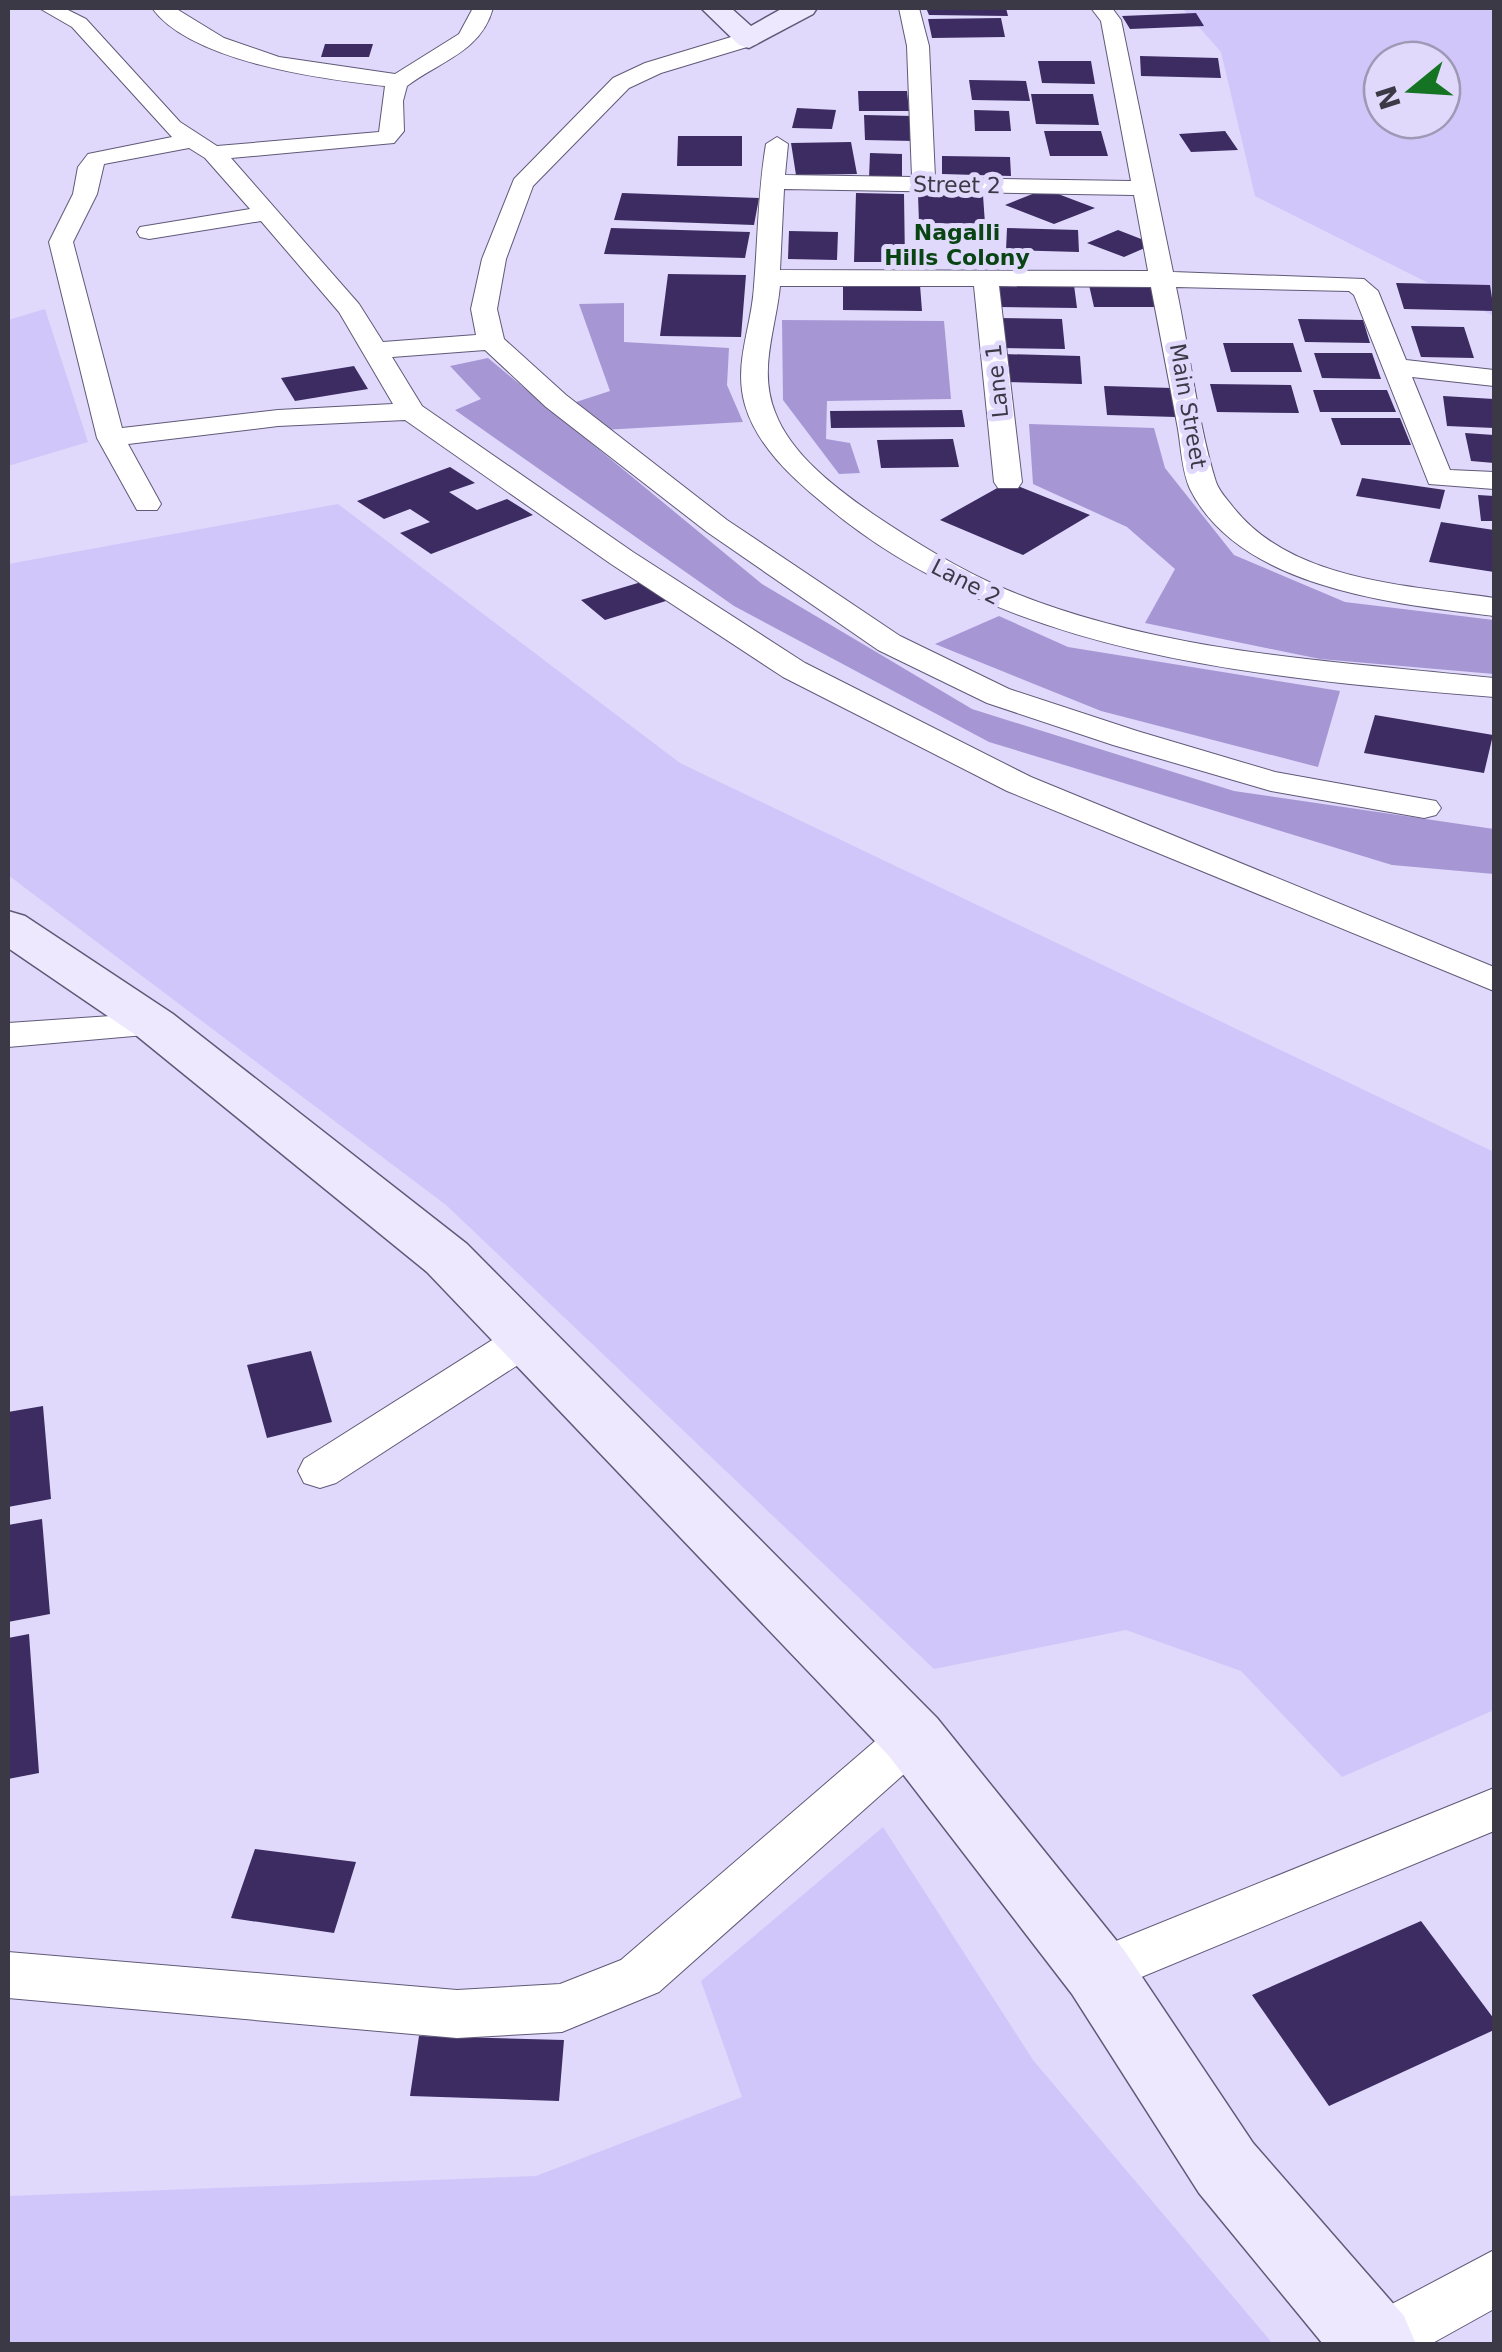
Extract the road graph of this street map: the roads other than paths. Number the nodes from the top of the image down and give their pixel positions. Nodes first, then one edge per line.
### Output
1 (49, 8) edge
2 (162, 8) edge
3 (483, 8) edge
4 (715, 8) edge
5 (803, 8) edge
6 (909, 8) edge
7 (1101, 8) edge
8 (748, 38) junction
9 (400, 81) junction
10 (778, 144) dead end
11 (203, 147) junction
12 (771, 182) junction
13 (924, 185) junction
14 (1144, 188) junction
15 (267, 213) junction
16 (149, 232) dead end
17 (767, 278) junction
18 (986, 279) junction
19 (1165, 279) junction
20 (492, 342) junction
21 (374, 351) junction
22 (1395, 367) junction
23 (1494, 378) edge
24 (411, 411) junction
25 (111, 438) junction
26 (1494, 480) edge
27 (1008, 482) dead end
28 (147, 504) dead end
29 (1494, 607) edge
30 (1494, 688) edge
31 (1424, 808) dead end
32 (8, 926) edge
33 (1494, 980) edge
34 (155, 1025) junction
35 (8, 1035) edge
36 (526, 1340) junction
37 (320, 1471) dead end
38 (912, 1737) junction
39 (1491, 1817) edge
40 (1098, 1972) junction
41 (8, 1976) edge
42 (1494, 2278) edge
43 (1375, 2344) edge

1 - 11 street
2 - 9 street
3 - 9 street
4 - 8 street
5 - 8 street
6 - 13 street
7 - 14 street, Main Street
8 - 20 street
9 - 11 street
10 - 12 street, Lane 2
11 - 15 street
11 - 25 street
12 - 13 street, Street 2
12 - 17 street, Lane 2
13 - 14 street, Street 2
14 - 19 street, Main Street
15 - 16 street
15 - 21 street
17 - 18 street
17 - 30 street, Lane 2
18 - 19 street
18 - 27 street, Lane 1
19 - 22 street
19 - 29 street, Main Street
20 - 21 street
20 - 31 street
21 - 24 street
22 - 23 street
22 - 26 street
24 - 25 street
24 - 33 street
25 - 28 street
32 - 34 street
34 - 35 street
34 - 36 street
36 - 37 street
36 - 38 street
38 - 40 street
38 - 41 street
39 - 40 street
40 - 43 street
42 - 43 street

